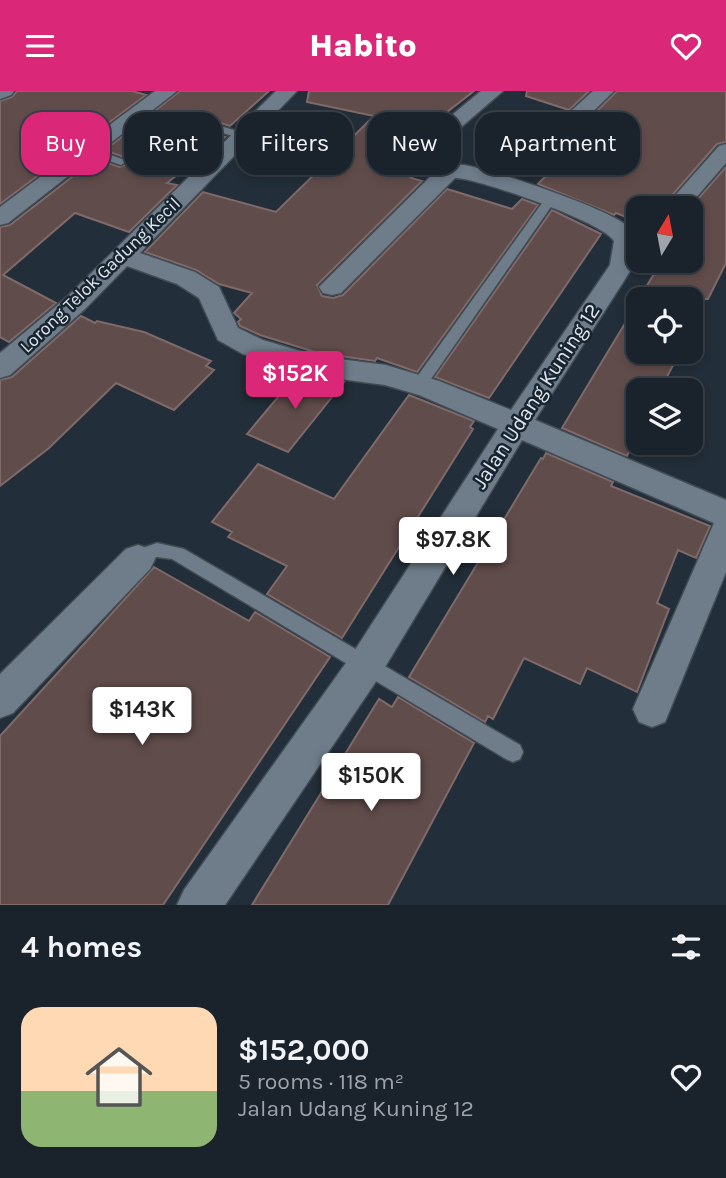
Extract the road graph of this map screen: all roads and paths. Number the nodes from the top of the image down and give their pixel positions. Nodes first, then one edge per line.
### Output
1 (167, 91) edge
2 (287, 91) edge
3 (493, 91) edge
4 (604, 91) edge
5 (266, 112) edge
6 (582, 112) edge
7 (461, 117) edge
8 (110, 135) edge
9 (236, 143) edge
10 (726, 150) edge
11 (110, 158) edge
12 (121, 162) dead end
13 (58, 175) edge
14 (686, 196) edge
15 (549, 201) junction
16 (0, 218) edge
17 (124, 256) junction
18 (332, 287) dead end
19 (6, 355) edge
20 (419, 385) junction
21 (515, 427) junction
22 (726, 514) edge
23 (726, 531) edge
24 (138, 559) joint
25 (366, 665) junction
26 (0, 700) edge
27 (652, 709) dead end
28 (513, 752) dead end
29 (200, 905) edge

1 - 8 street
2 - 5 street, Lorong Telok Gadung Kecil
3 - 7 street
4 - 6 street
9 - 17 street, Lorong Telok Gadung Kecil
10 - 14 street
11 - 12 lane
13 - 16 street
15 - 18 street
15 - 20 lane
15 - 21 street, Jalan Udang Kuning 12
17 - 19 street, Lorong Telok Gadung Kecil
17 - 20 street
20 - 21 street
21 - 22 street
21 - 25 street, Jalan Udang Kuning 12
23 - 27 street
24 - 25 lane
24 - 26 street
25 - 28 lane
25 - 29 street, Jalan Udang Kuning 12

